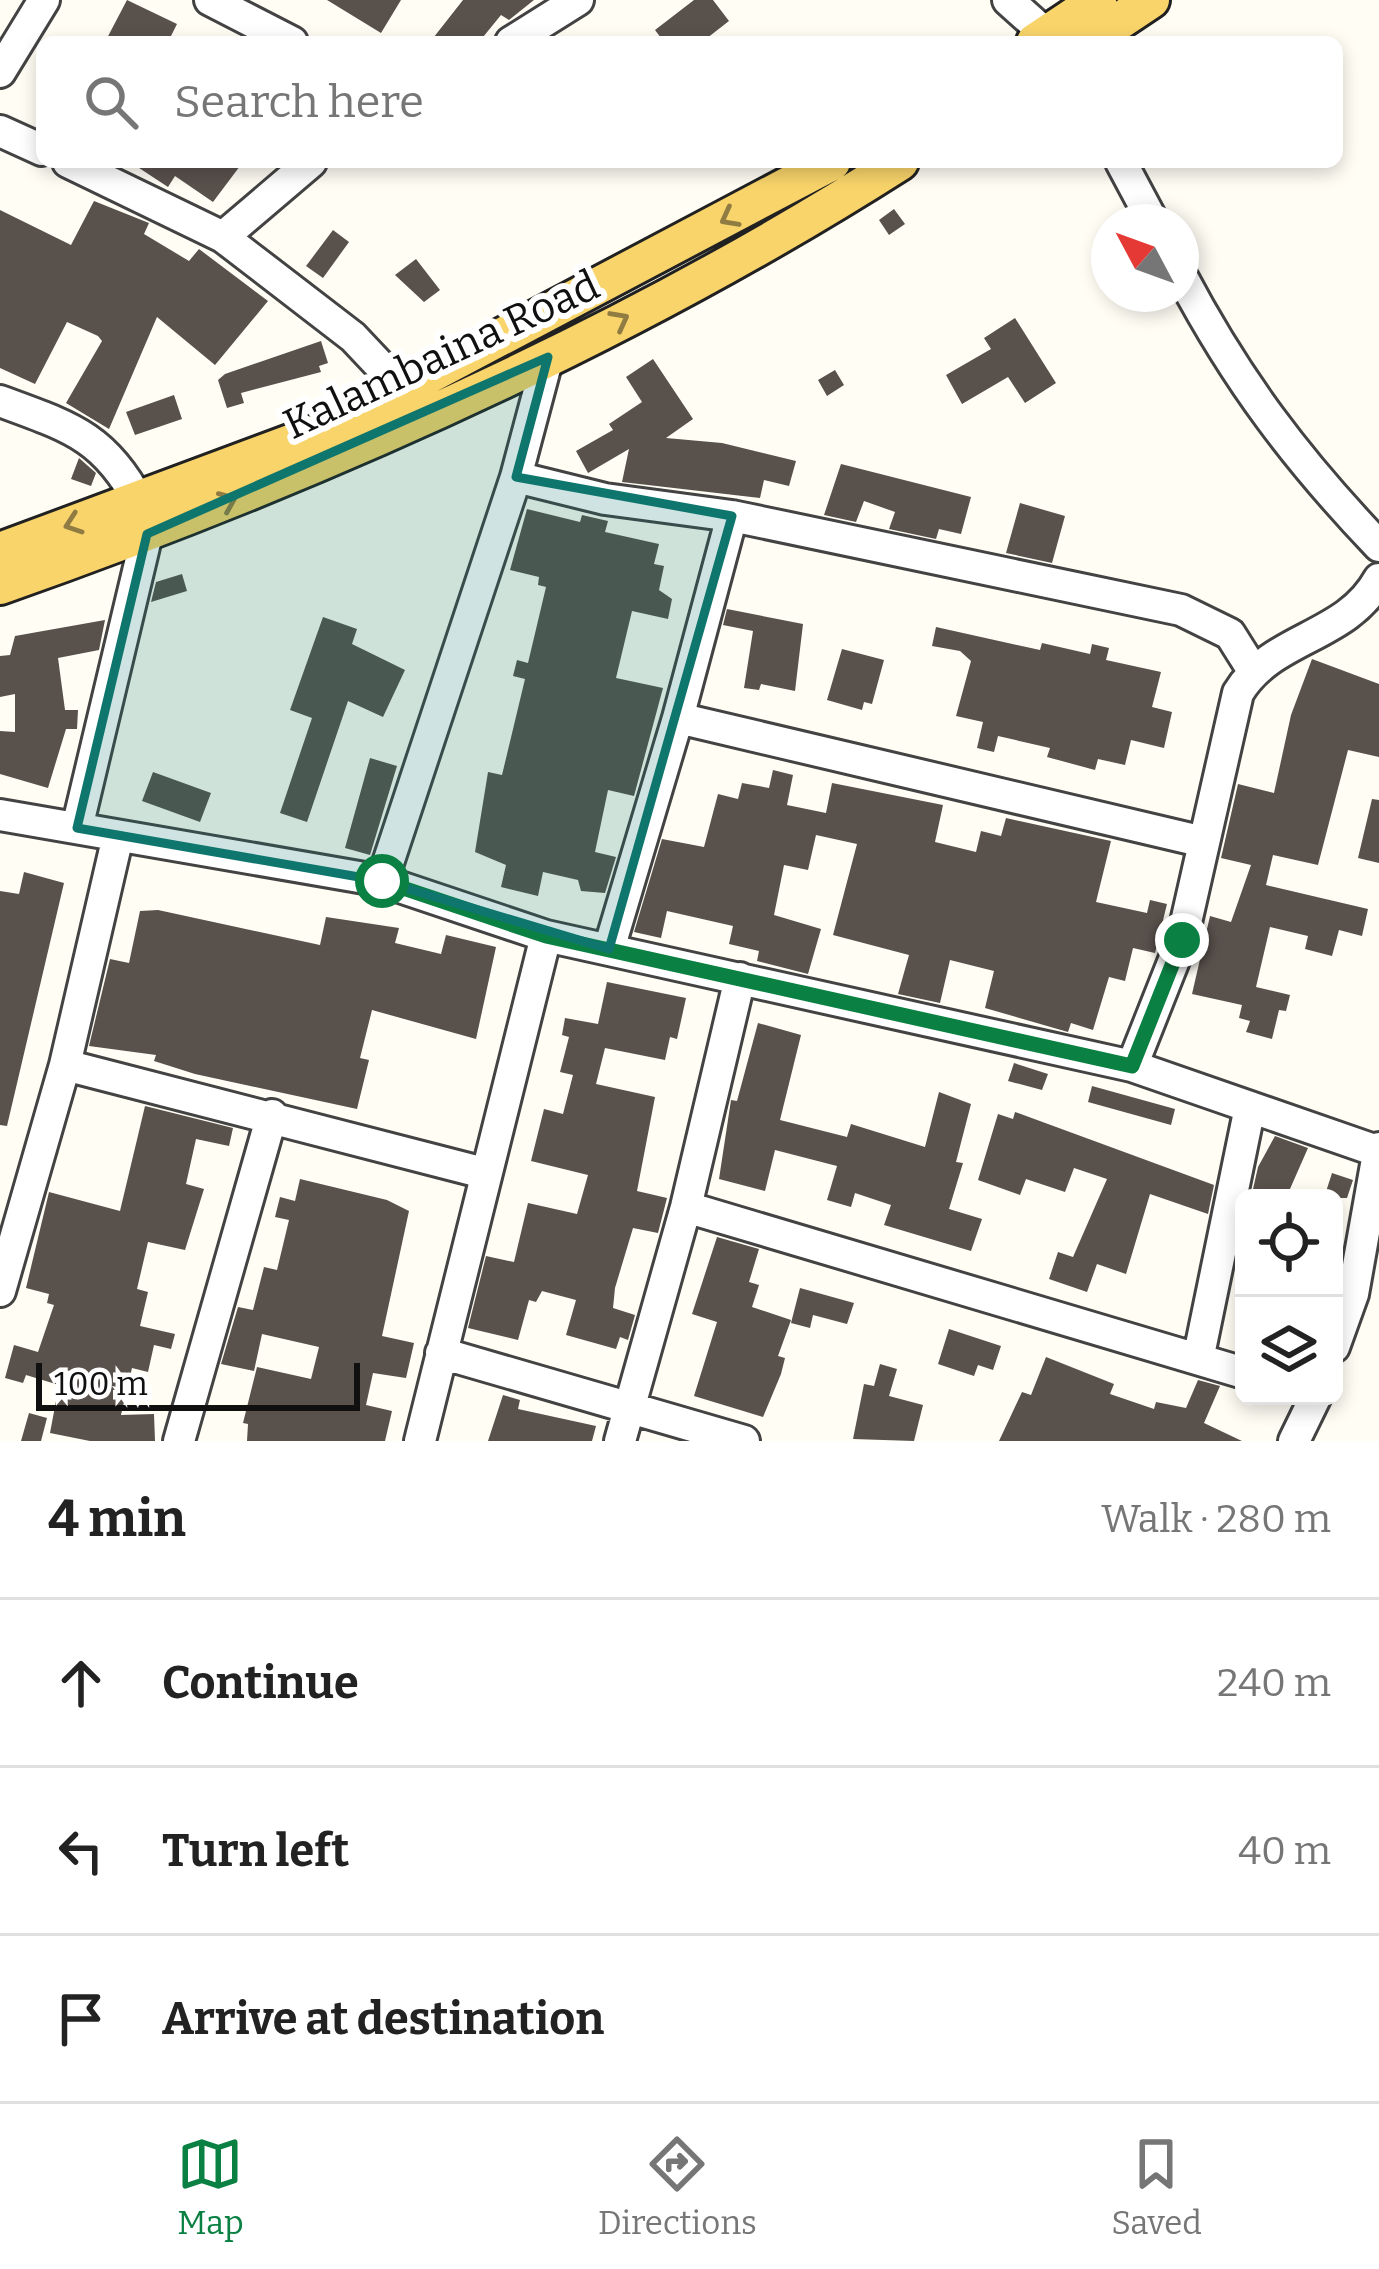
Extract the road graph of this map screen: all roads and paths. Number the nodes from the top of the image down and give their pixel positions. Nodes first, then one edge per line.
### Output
1 (44, 0) edge
2 (210, 0) edge
3 (578, 0) edge
4 (1008, 0) edge
5 (1098, 0) edge
6 (1151, 0) edge
7 (280, 36) edge
8 (521, 36) edge
9 (1054, 36) edge
10 (1059, 36) edge
11 (1062, 36) edge
12 (0, 72) edge
13 (0, 131) edge
14 (36, 147) edge
15 (80, 168) edge
16 (304, 168) edge
17 (821, 168) edge
18 (891, 168) edge
19 (1124, 168) edge
20 (1143, 204) edge
21 (223, 237) junction
22 (1199, 309) edge
23 (548, 357) junction
24 (403, 390) junction
25 (0, 401) edge
26 (516, 477) junction
27 (731, 516) junction
28 (143, 518) junction
29 (1379, 546) edge
30 (0, 551) edge
31 (1379, 579) edge
32 (0, 586) edge
33 (1252, 669) junction
34 (678, 718) junction
35 (0, 815) edge
36 (76, 828) junction
37 (118, 836) junction
38 (1204, 842) junction
39 (382, 881) junction
40 (546, 936) junction
41 (609, 949) junction
42 (740, 978) junction
43 (65, 1065) junction
44 (1132, 1066) junction
45 (1250, 1107) junction
46 (272, 1115) junction
47 (1378, 1149) edge
48 (484, 1173) junction
49 (686, 1207) junction
50 (0, 1291) edge
51 (1343, 1322) edge
52 (441, 1353) junction
53 (1199, 1355) junction
54 (1235, 1369) edge
55 (627, 1405) junction
56 (1307, 1405) edge
57 (179, 1441) edge
58 (420, 1441) edge
59 (620, 1441) edge
60 (744, 1441) edge
61 (1294, 1441) edge

1 - 12 street
2 - 7 street
3 - 8 street
4 - 9 street
5 - 10 main road
6 - 11 main road
13 - 14 street
15 - 21 street
16 - 21 street
17 -> 24 main road, Kalambaina Road
23 -> 18 main road, Kalambaina Road
19 - 20 street
21 - 24 street
22 - 29 street
23 - 26 street
28 -> 23 main road, Kalambaina Road
24 - 28 main road, Kalambaina Road
25 - 28 street
26 - 27 street
26 - 39 street
27 - 33 street
27 - 34 street
28 -> 30 main road, Kalambaina Road
28 - 32 main road, Kalambaina Road
28 - 36 street
31 - 33 street
33 - 38 street
34 - 38 street
34 - 41 street
35 - 36 street
36 - 37 street
37 - 39 street
37 - 43 street
38 - 44 street
39 - 40 street
40 - 41 street
40 - 48 street
41 - 42 street
42 - 44 street
42 - 49 street
43 - 46 street
43 - 50 street
44 - 45 street
45 - 47 street
45 - 53 street
46 - 48 street
46 - 57 street
47 - 51 street
48 - 52 street
49 - 53 street
49 - 55 street
52 - 55 street
52 - 58 street
53 - 54 street
55 - 59 street
55 - 60 street
56 - 61 street

